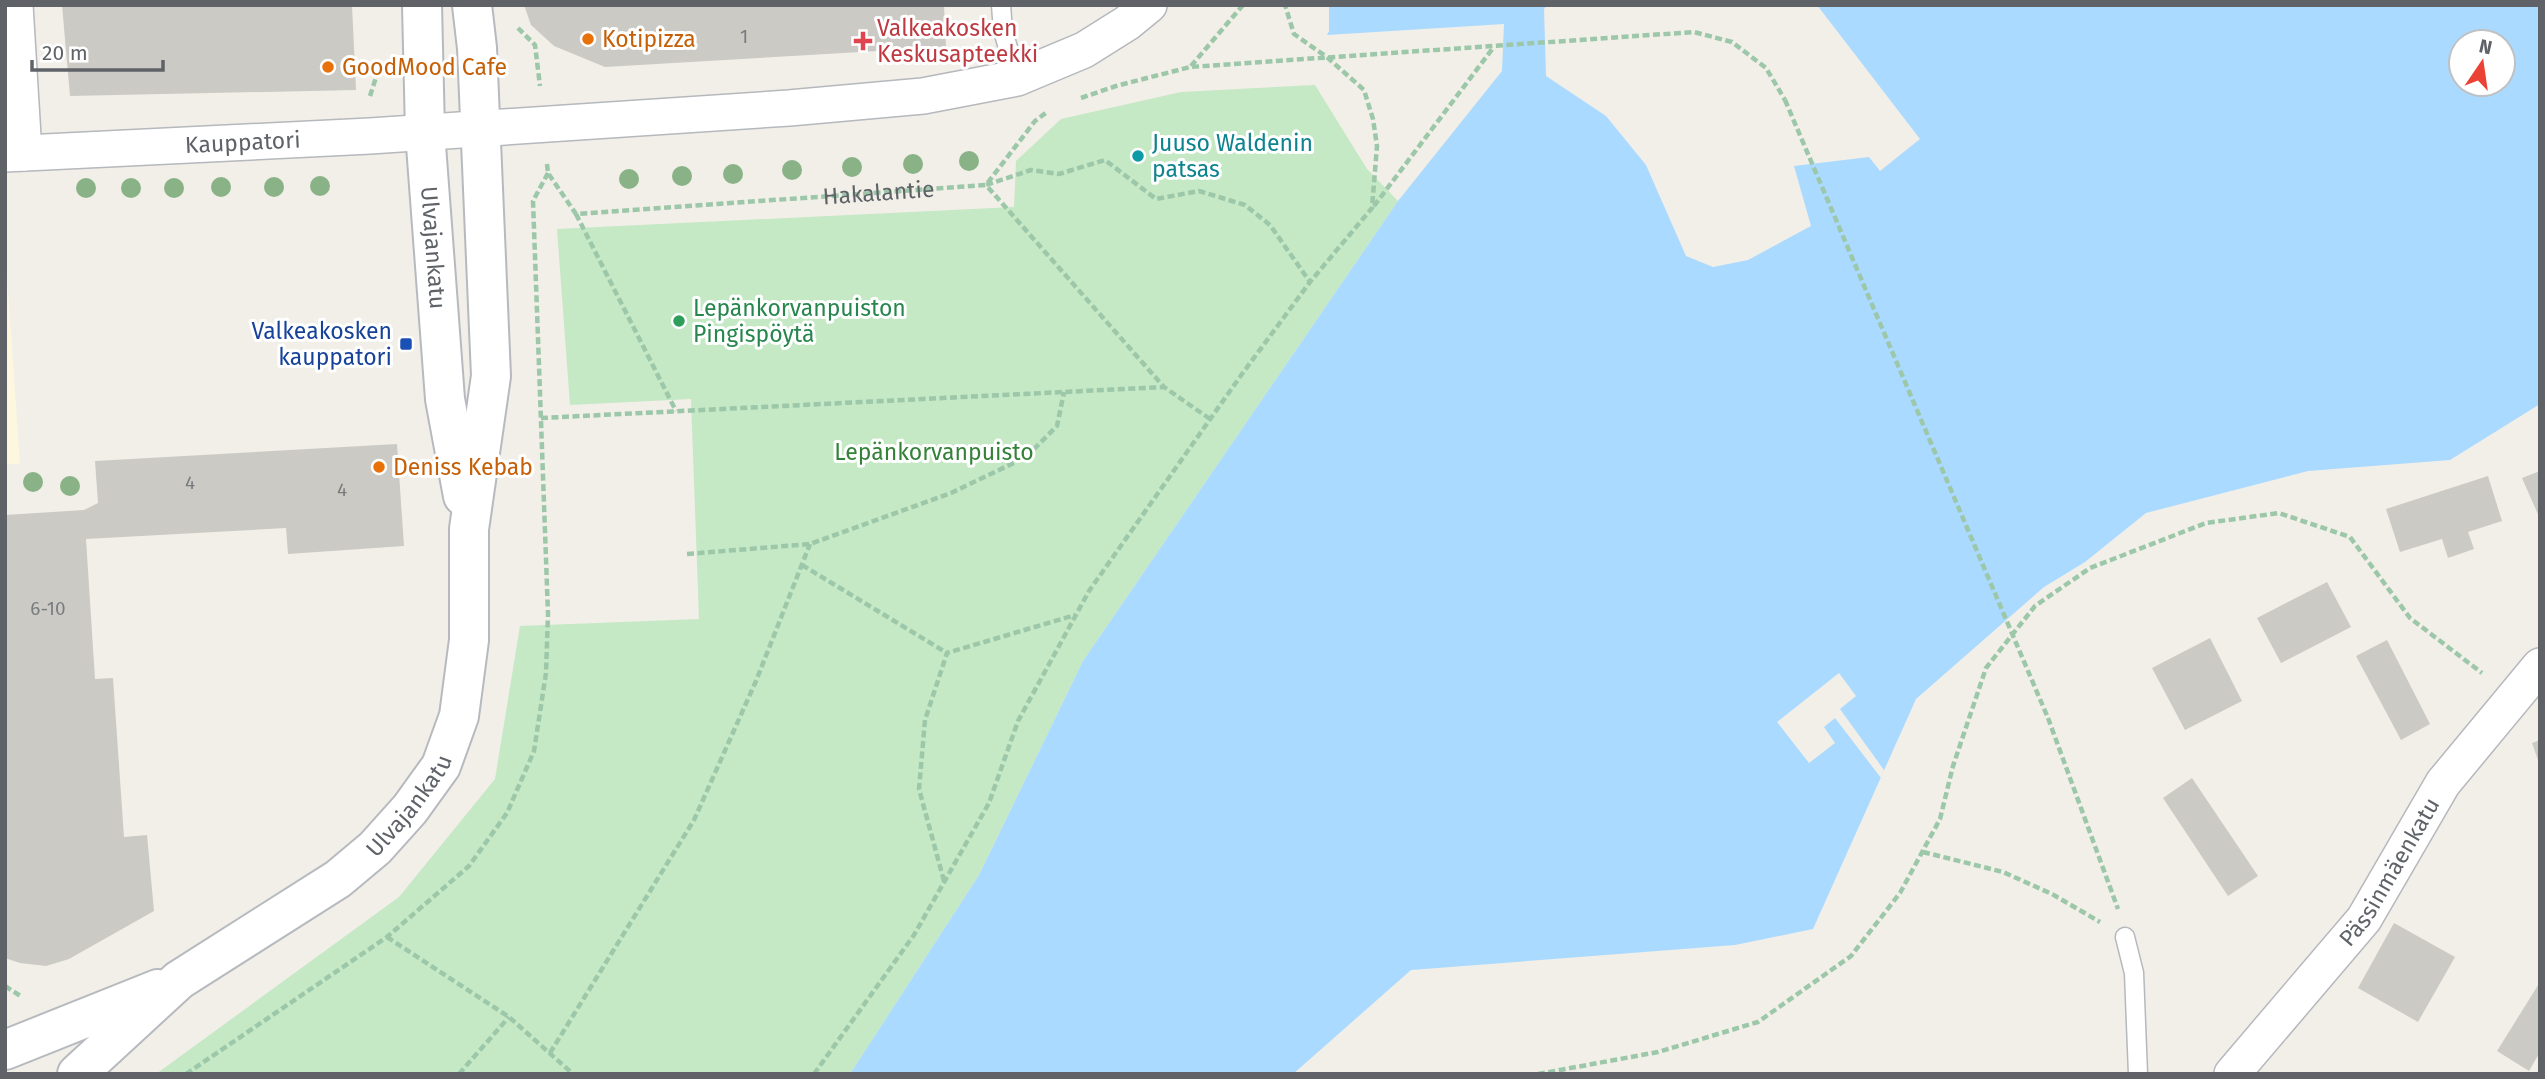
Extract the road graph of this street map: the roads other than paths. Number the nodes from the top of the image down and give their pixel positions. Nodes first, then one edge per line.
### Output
1 (15, 5) edge
2 (422, 5) edge
3 (472, 5) edge
4 (1001, 5) edge
5 (1149, 5) edge
6 (1017, 78) junction
7 (481, 129) junction
8 (425, 132) junction
9 (14, 154) edge
10 (469, 529) junction
11 (2540, 666) edge
12 (2125, 937) road end
13 (179, 980) junction
14 (5, 1050) edge
15 (78, 1074) edge
16 (2138, 1074) edge
17 (2232, 1074) edge

1 - 9 street
2 - 8 main road, Ulvajankatu
3 - 7 main road, Ulvajankatu
4 - 6 lane
5 - 6 street
6 - 7 street
7 - 8 street, Kauppatori
7 - 10 main road, Ulvajankatu
8 - 9 street, Kauppatori
8 - 10 main road, Ulvajankatu
10 - 13 main road, Ulvajankatu
11 - 17 street, Pässinmäenkatu
12 - 16 lane
13 - 14 main road, Ulvajankatu
13 - 15 main road, Ulvajankatu

